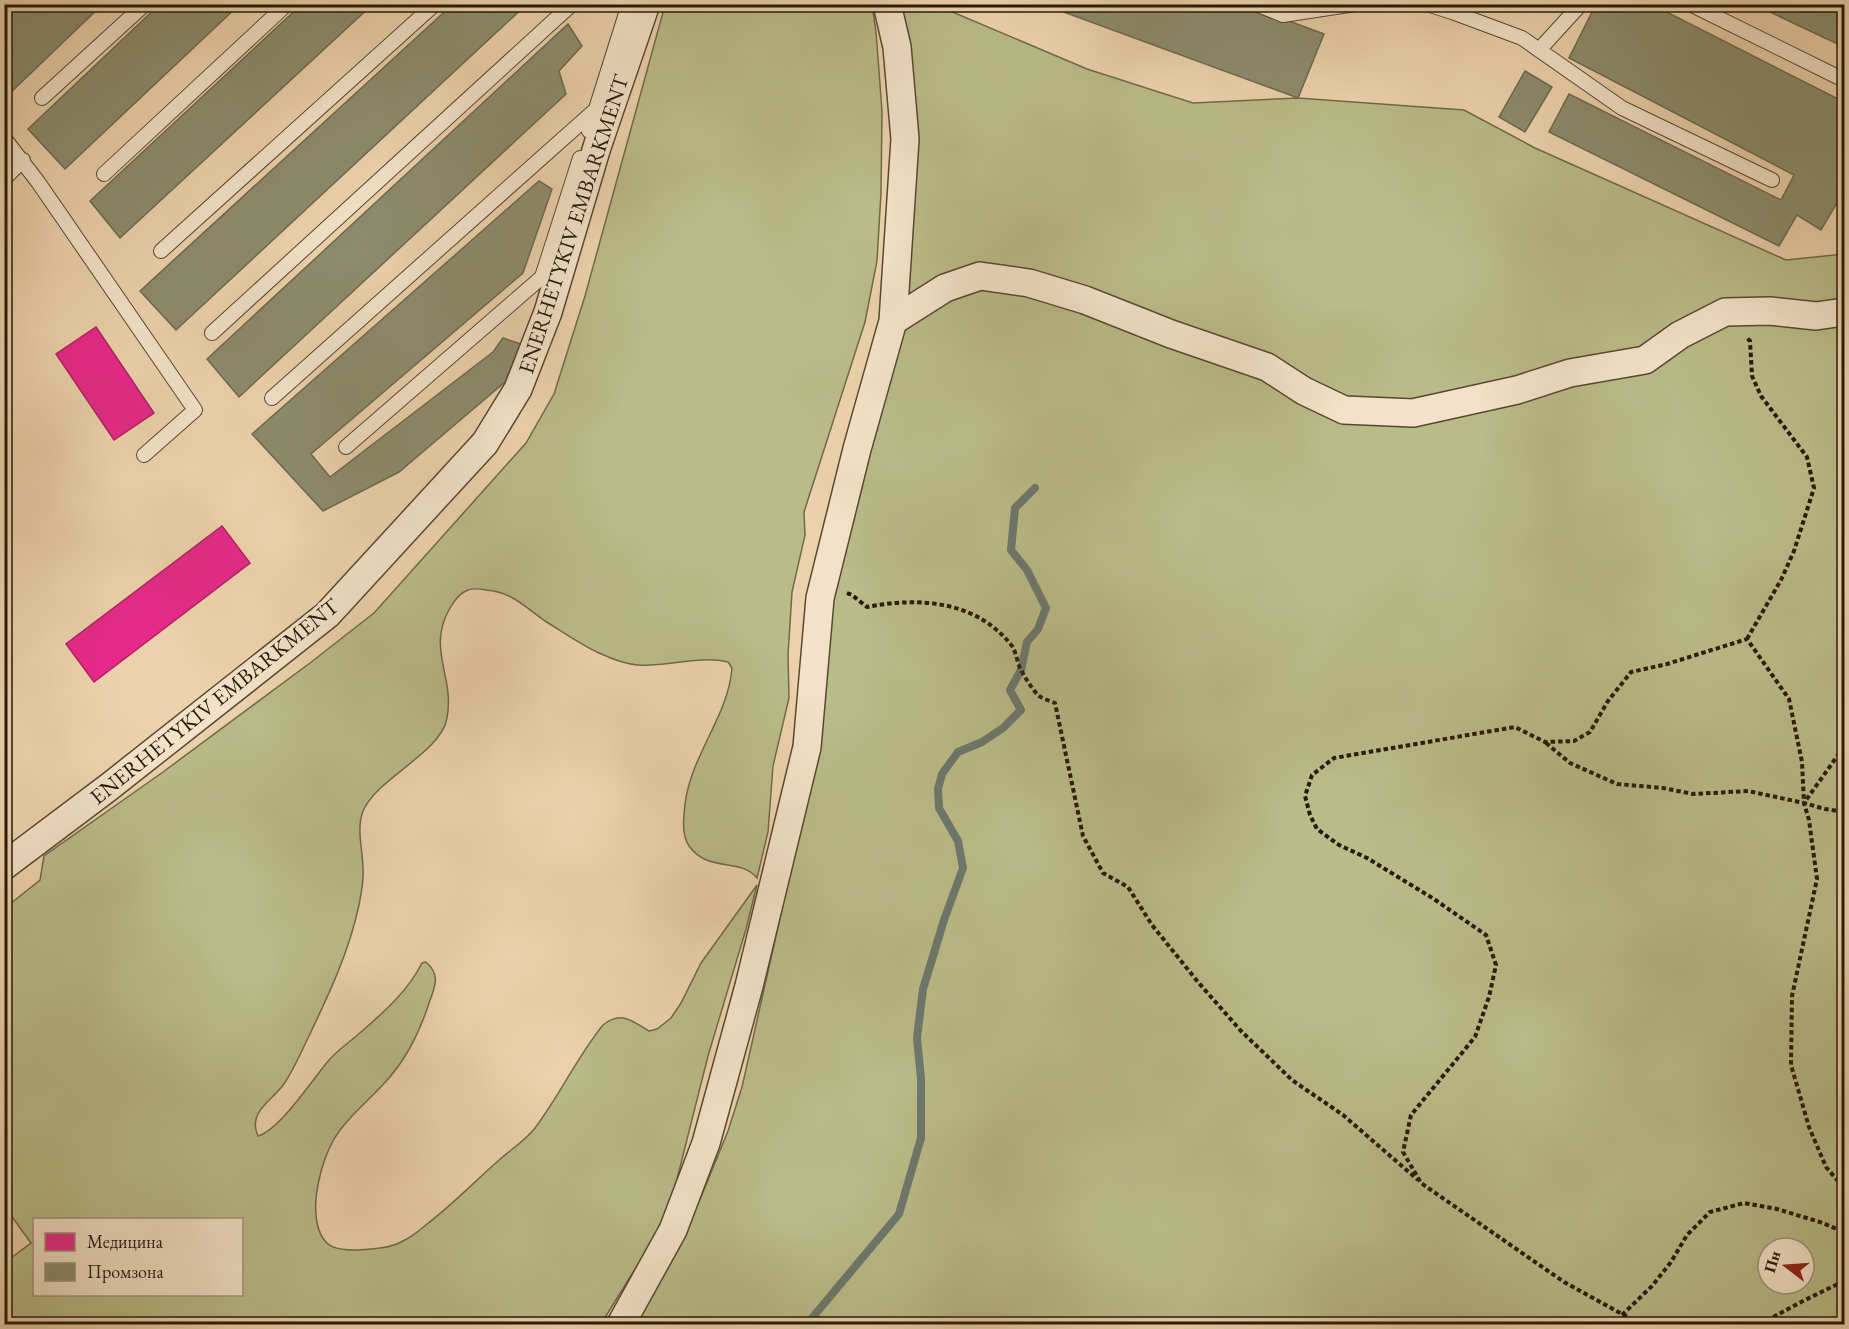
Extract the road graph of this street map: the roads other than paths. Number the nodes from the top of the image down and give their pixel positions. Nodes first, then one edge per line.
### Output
1 (145, 4) edge
2 (287, 4) edge
3 (435, 4) edge
4 (572, 4) edge
5 (629, 4) edge
6 (646, 4) edge
7 (887, 4) edge
8 (1256, 4) edge
9 (1355, 4) edge
10 (1426, 4) edge
11 (1581, 4) edge
12 (1690, 4) edge
13 (1454, 8) edge
14 (1539, 50) junction
15 (1845, 80) edge
16 (42, 98) dead end
17 (595, 110) junction
18 (4, 138) edge
19 (23, 160) junction
20 (104, 174) dead end
21 (4, 179) edge
22 (1772, 180) dead end
23 (161, 251) dead end
24 (1845, 312) edge
25 (893, 321) junction
26 (212, 333) dead end
27 (272, 398) dead end
28 (346, 447) dead end
29 (144, 455) dead end
30 (4, 866) edge
31 (621, 1324) edge

1 - 16 lane
2 - 20 lane
3 - 23 lane
4 - 26 lane
5 - 17 lane
6 - 30 street, ENERHETYKIV EMBARKMENT
7 - 25 street
8 - 9 lane
10 - 13 lane
11 - 14 lane
12 - 15 lane
13 - 14 lane
14 - 22 lane
17 - 27 lane
17 - 28 lane
18 - 19 lane
19 - 21 lane
19 - 29 lane
24 - 25 street
25 - 31 street

